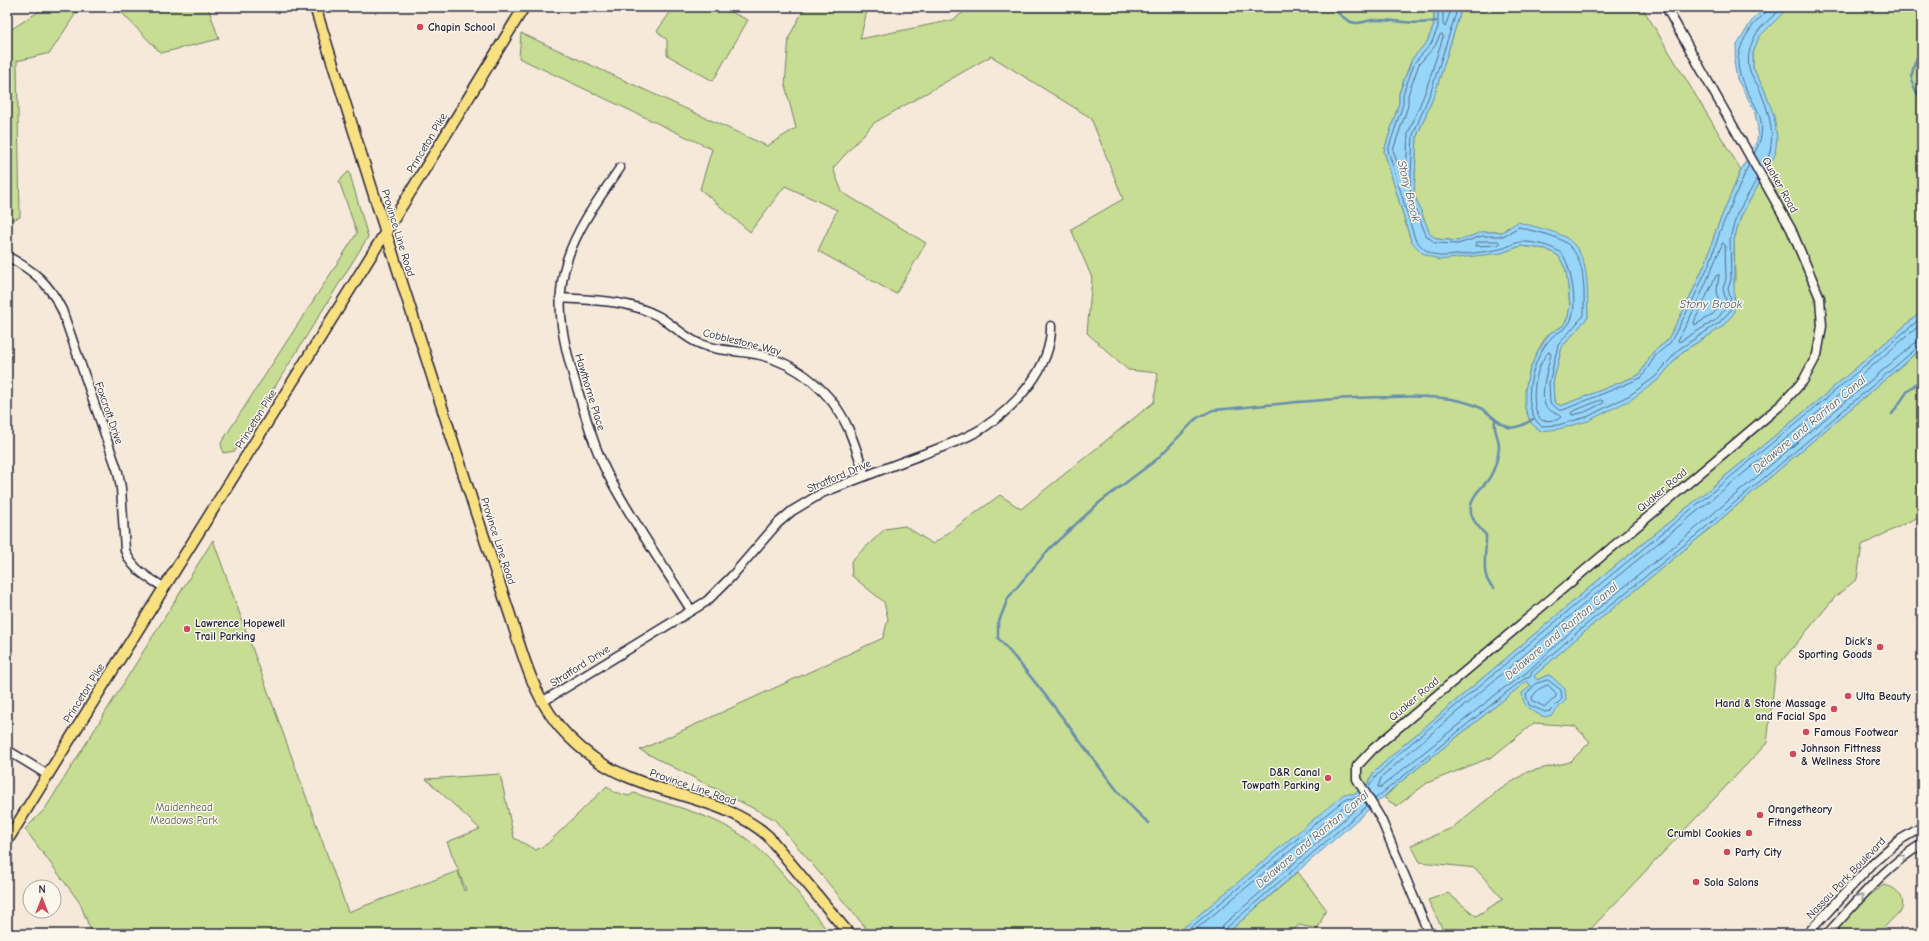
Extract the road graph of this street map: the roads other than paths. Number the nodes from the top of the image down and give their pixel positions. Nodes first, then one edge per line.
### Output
1 (315, 7) edge
2 (524, 7) edge
3 (1666, 7) edge
4 (620, 168) dead end
5 (386, 234) junction
6 (7, 256) edge
7 (560, 298) junction
8 (1051, 326) dead end
9 (865, 476) junction
10 (163, 587) junction
11 (691, 610) junction
12 (542, 702) junction
13 (7, 750) edge
14 (48, 775) junction
15 (1922, 827) edge
16 (7, 841) edge
17 (1922, 844) edge
18 (849, 934) edge
19 (1429, 934) edge
20 (1807, 934) edge
21 (1827, 934) edge

1 - 5 main road, Province Line Road
2 - 5 main road, Princeton Pike
3 - 19 street, Quaker Road
4 - 7 street, Hawthorne Place
5 - 10 main road, Princeton Pike
5 - 12 main road, Province Line Road
6 - 10 street, Foxcroft Drive
7 - 9 street, Cobblestone Way
7 - 11 street, Hawthorne Place
8 - 9 street, Stratford Drive
9 - 11 street, Stratford Drive
10 - 14 main road, Princeton Pike
11 - 12 street, Stratford Drive
12 - 18 main road, Province Line Road
13 - 14 street
14 - 16 main road, Princeton Pike
15 - 20 street, Nassau Park Boulevard
21 -> 17 street

